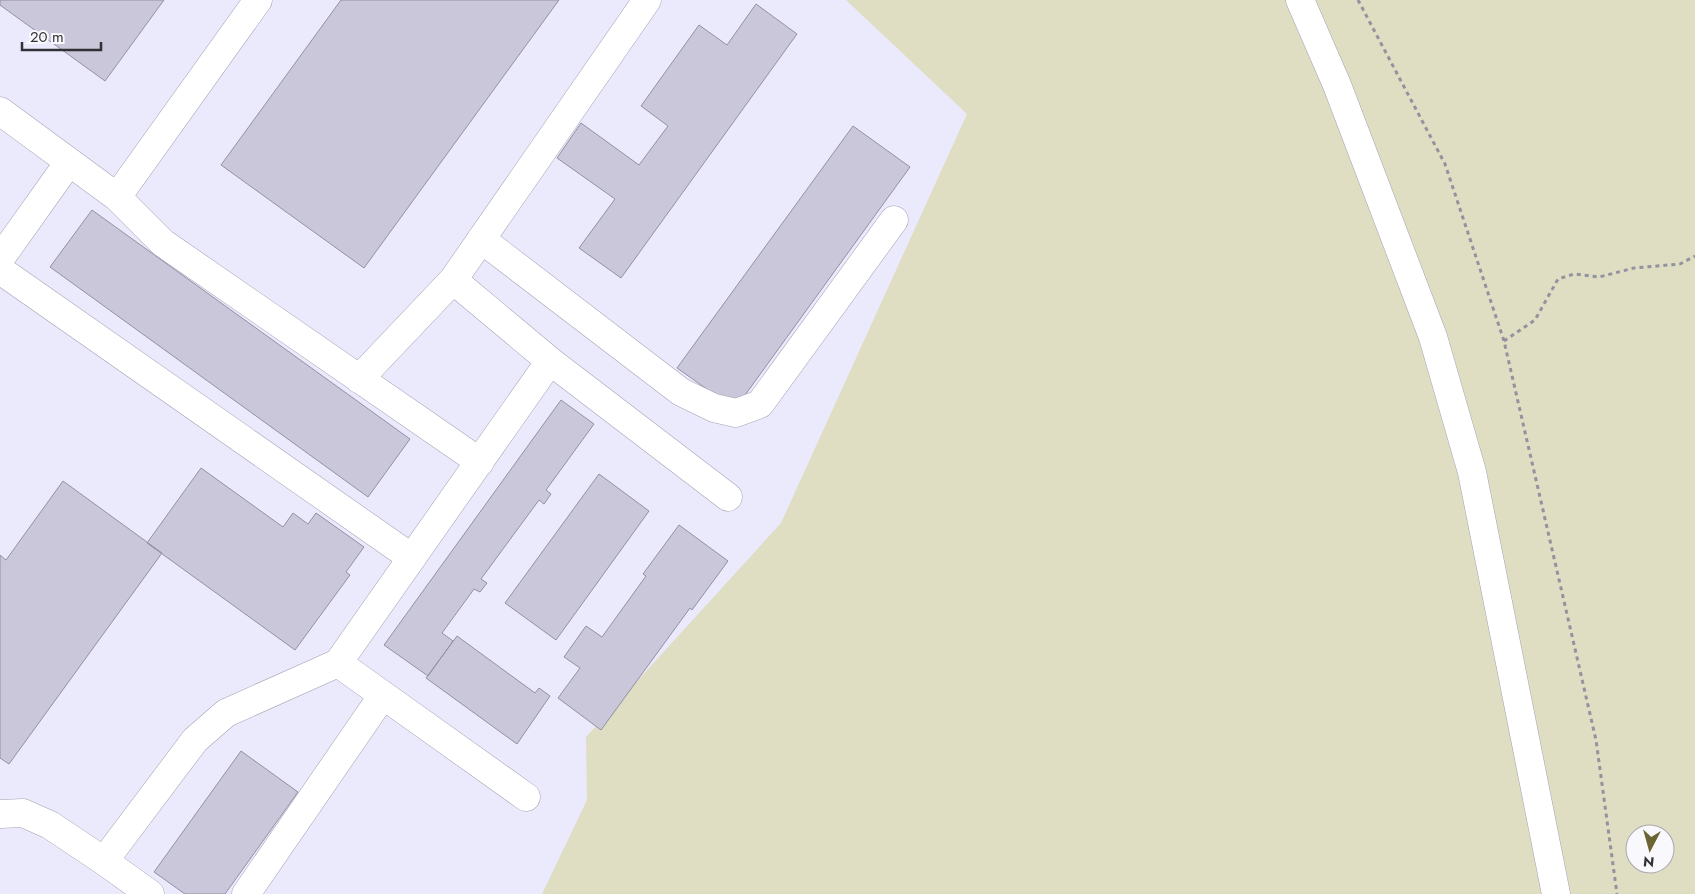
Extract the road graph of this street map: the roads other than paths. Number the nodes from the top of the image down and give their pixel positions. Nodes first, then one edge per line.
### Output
1 (258, 0) edge
2 (647, 0) edge
3 (1300, 0) edge
4 (0, 111) edge
5 (69, 162) junction
6 (117, 197) junction
7 (894, 220) dead end
8 (481, 239) junction
9 (0, 260) edge
10 (0, 270) edge
11 (453, 280) junction
12 (550, 361) junction
13 (359, 379) junction
14 (480, 462) junction
15 (728, 497) dead end
16 (412, 558) junction
17 (338, 663) junction
18 (383, 695) junction
19 (526, 797) dead end
20 (0, 814) edge
21 (104, 860) junction
22 (150, 894) edge
23 (246, 894) edge
24 (1556, 894) edge

1 - 6 street
2 - 8 street
3 - 24 street
4 - 5 street
5 - 6 street
5 - 9 street
6 - 13 street
7 - 8 street
8 - 11 street
10 - 16 street
11 - 12 street
11 - 13 street
12 - 14 street
12 - 15 street
13 - 14 street
14 - 16 street
16 - 17 street
17 - 18 street
17 - 21 street
18 - 19 street
18 - 23 street
20 - 21 street
21 - 22 street

